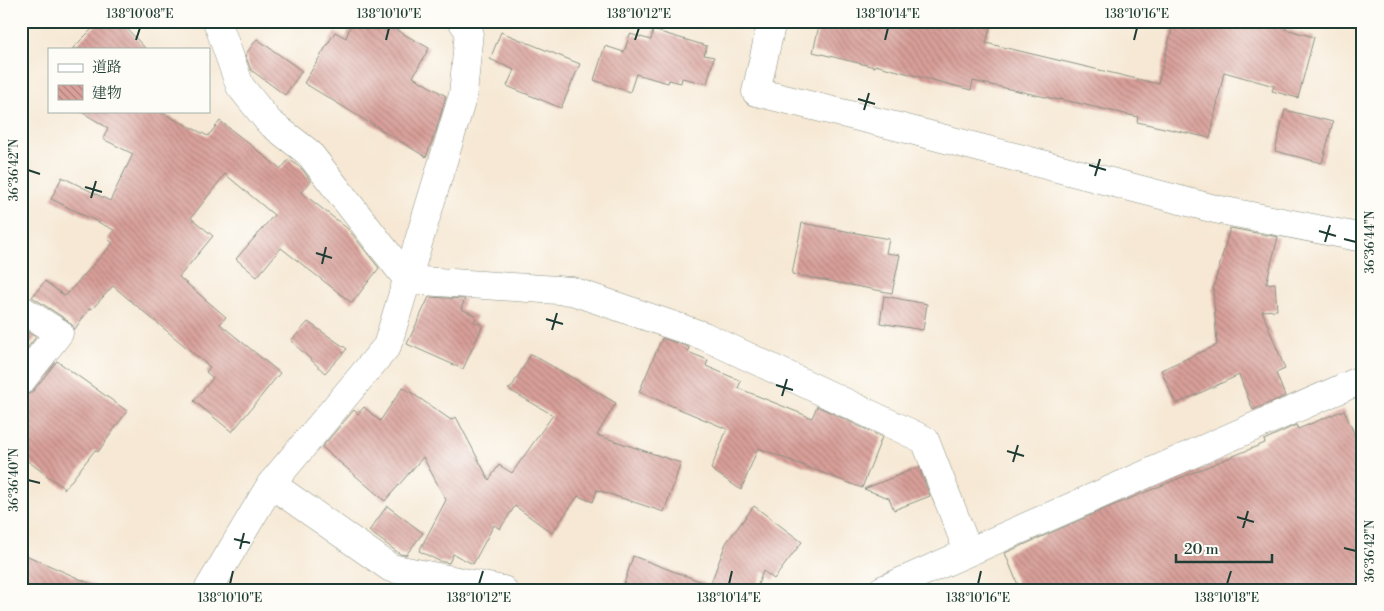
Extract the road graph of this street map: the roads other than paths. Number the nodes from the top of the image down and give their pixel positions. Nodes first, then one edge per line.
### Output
1 (217, 21) edge
2 (462, 21) edge
3 (772, 21) edge
4 (1363, 238) edge
5 (408, 280) junction
6 (21, 309) edge
7 (1363, 379) edge
8 (21, 381) edge
9 (271, 484) junction
10 (968, 551) junction
11 (208, 590) edge
12 (503, 590) edge
13 (882, 590) edge

1 - 5 street
2 - 5 street
3 - 4 street
5 - 9 street
5 - 10 street
6 - 8 street
7 - 10 street
9 - 11 street
9 - 12 street
10 - 13 street

